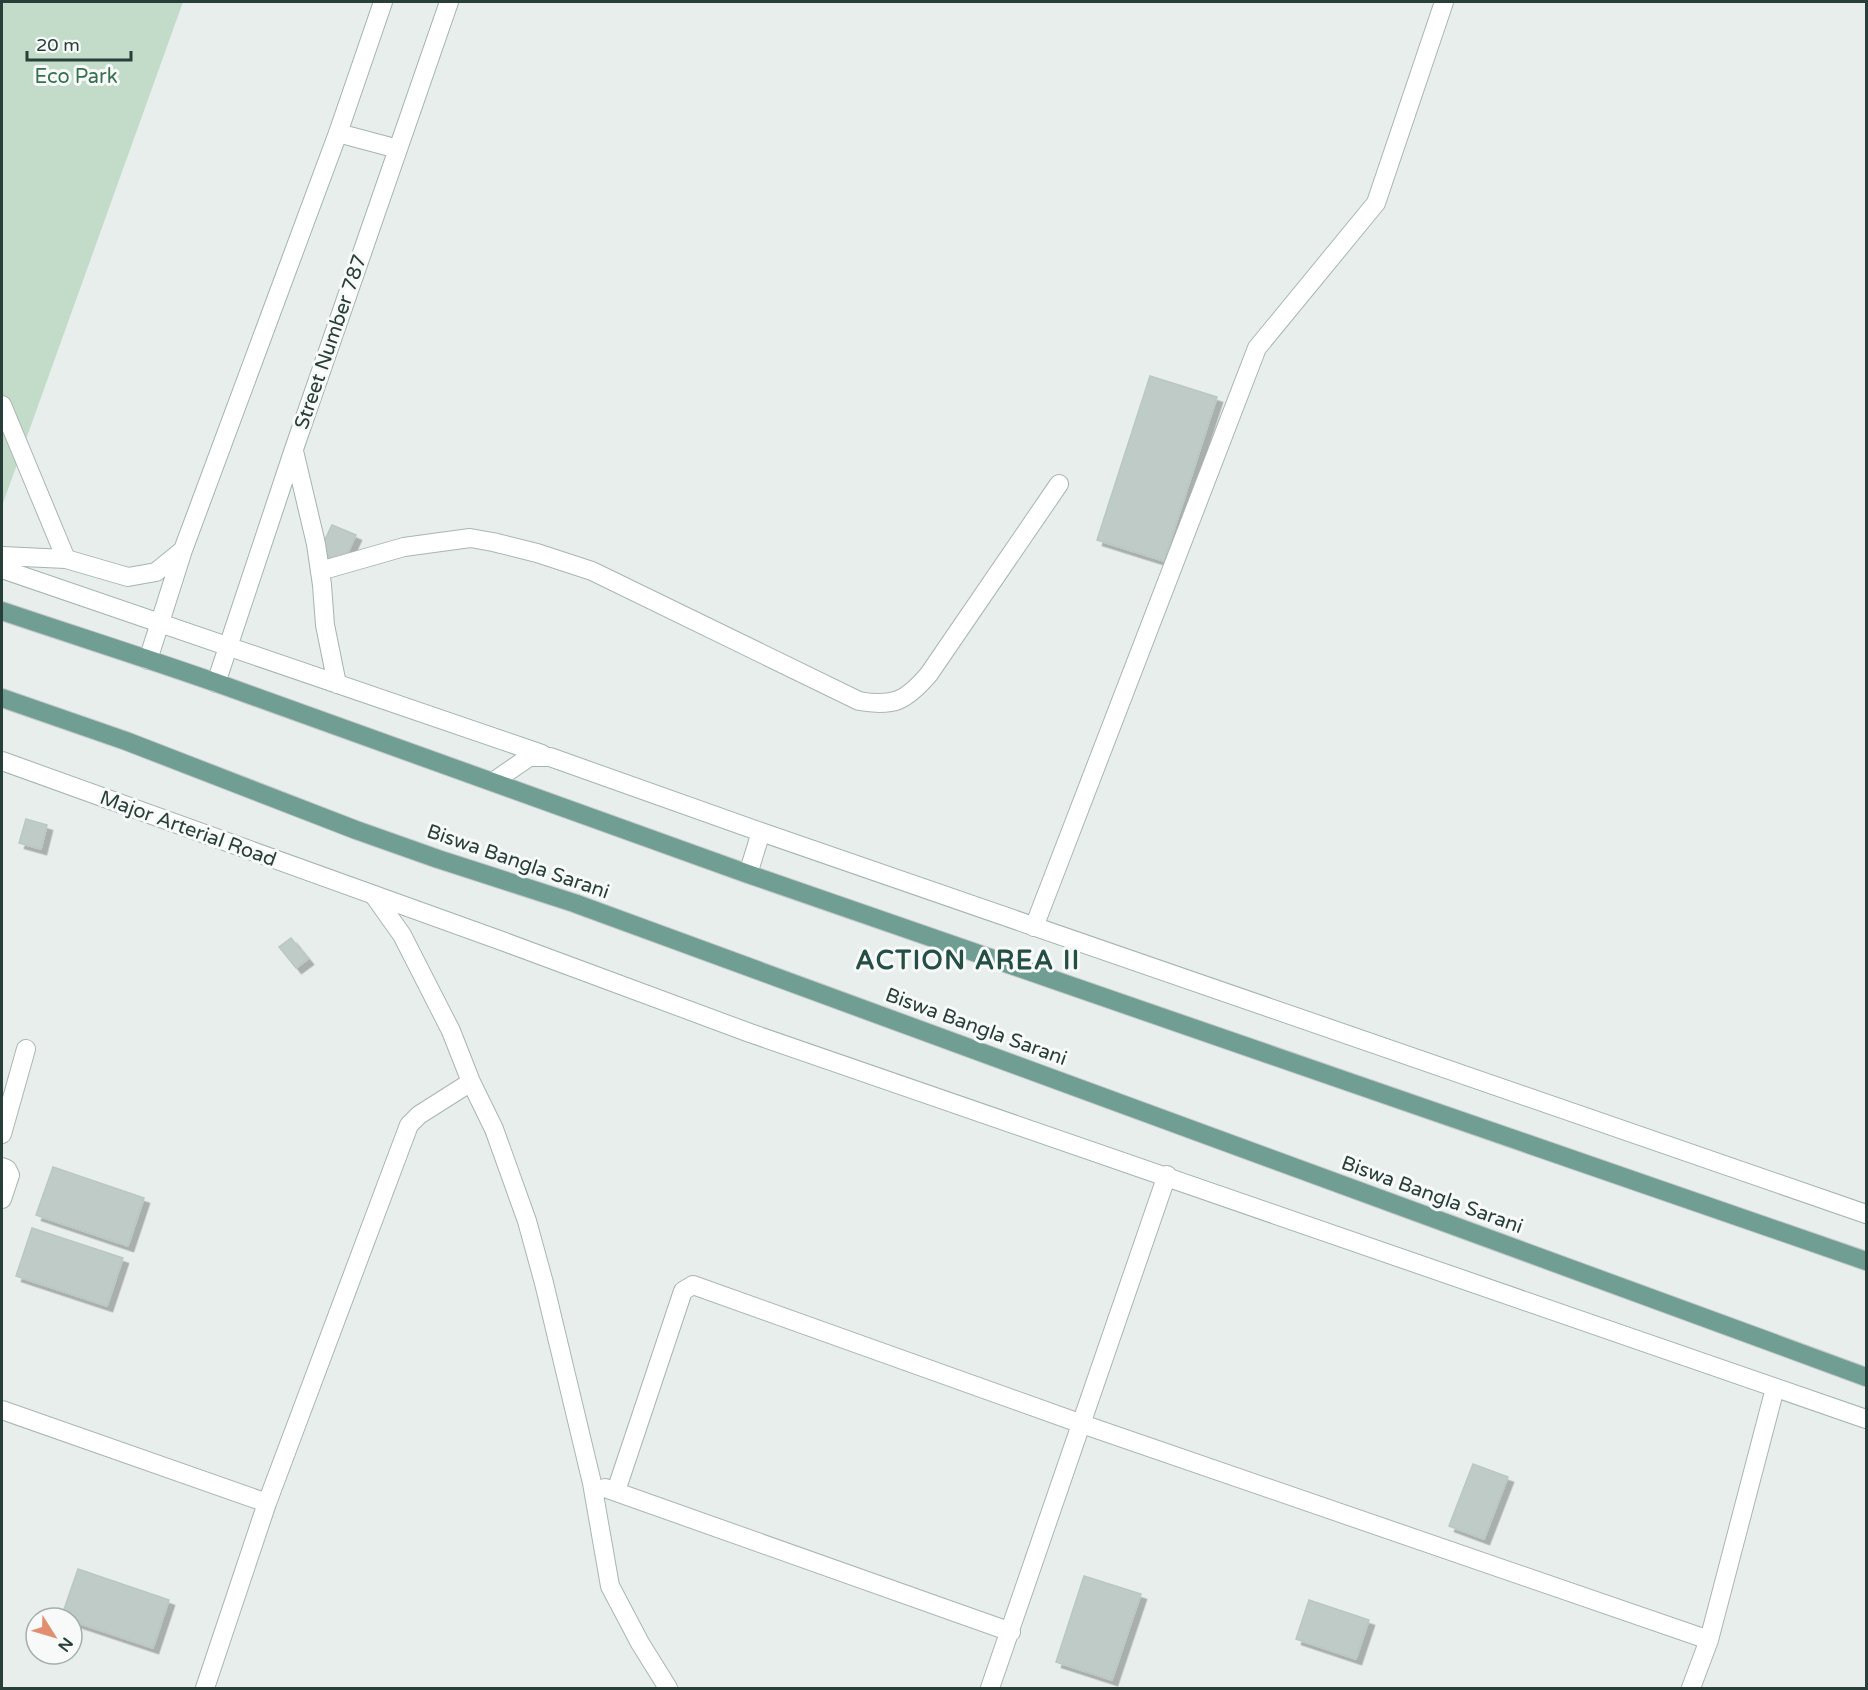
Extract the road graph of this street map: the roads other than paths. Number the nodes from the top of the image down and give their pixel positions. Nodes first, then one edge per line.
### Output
1 (383, 2) edge
2 (450, 2) edge
3 (1444, 2) edge
4 (338, 133) junction
5 (398, 149) junction
6 (2, 405) edge
7 (294, 449) junction
8 (1059, 484) dead end
9 (183, 550) junction
10 (2, 556) edge
11 (66, 559) junction
12 (2, 569) edge
13 (320, 571) junction
14 (2, 611) edge
15 (159, 623) junction
16 (228, 647) junction
17 (148, 660) junction
18 (216, 682) junction
19 (337, 684) junction
20 (2, 698) edge
21 (550, 757) junction
22 (2, 761) edge
23 (493, 782) junction
24 (761, 832) junction
25 (748, 874) junction
26 (375, 897) junction
27 (1034, 927) junction
28 (26, 1049) dead end
29 (471, 1082) junction
30 (2, 1134) edge
31 (2, 1167) edge
32 (1167, 1175) junction
33 (2, 1199) edge
34 (1866, 1215) edge
35 (1866, 1261) edge
36 (1866, 1377) edge
37 (1775, 1388) junction
38 (2, 1410) edge
39 (1866, 1419) edge
40 (1082, 1424) junction
41 (592, 1483) junction
42 (616, 1491) junction
43 (267, 1503) junction
44 (1011, 1632) junction
45 (1709, 1640) junction
46 (205, 1689) edge
47 (668, 1689) edge
48 (990, 1689) edge
49 (1691, 1689) edge

1 - 4 street
2 - 5 street, Street Number 787
3 - 27 street
4 - 5 street
4 - 9 street
5 - 7 street, Street Number 787
6 - 11 street
7 - 13 street
7 - 16 street, Street Number 787
8 - 13 street
9 - 11 street
9 - 15 street
10 - 11 street
12 - 15 street
13 - 19 street
14 - 17 main road
15 - 16 street
15 - 17 street
16 - 18 street, Street Number 787
16 - 19 street
17 - 18 main road
18 - 23 main road
19 - 21 street
20 - 36 main road, Biswa Bangla Sarani
21 - 23 street
21 - 24 street
22 - 26 street, Major Arterial Road
23 - 25 main road
24 - 25 street
24 - 27 street
25 - 35 main road
26 - 29 street
26 - 32 street, Major Arterial Road
27 - 34 street
28 - 30 street
29 - 41 street
29 - 43 street
31 - 33 street
32 - 37 street, Major Arterial Road
32 - 40 street
37 - 39 street, Major Arterial Road
37 - 45 street
38 - 43 street
40 - 42 street
40 - 44 street
40 - 45 street
41 - 42 street
41 - 47 street
42 - 44 street
43 - 46 street
44 - 48 street
45 - 49 street

